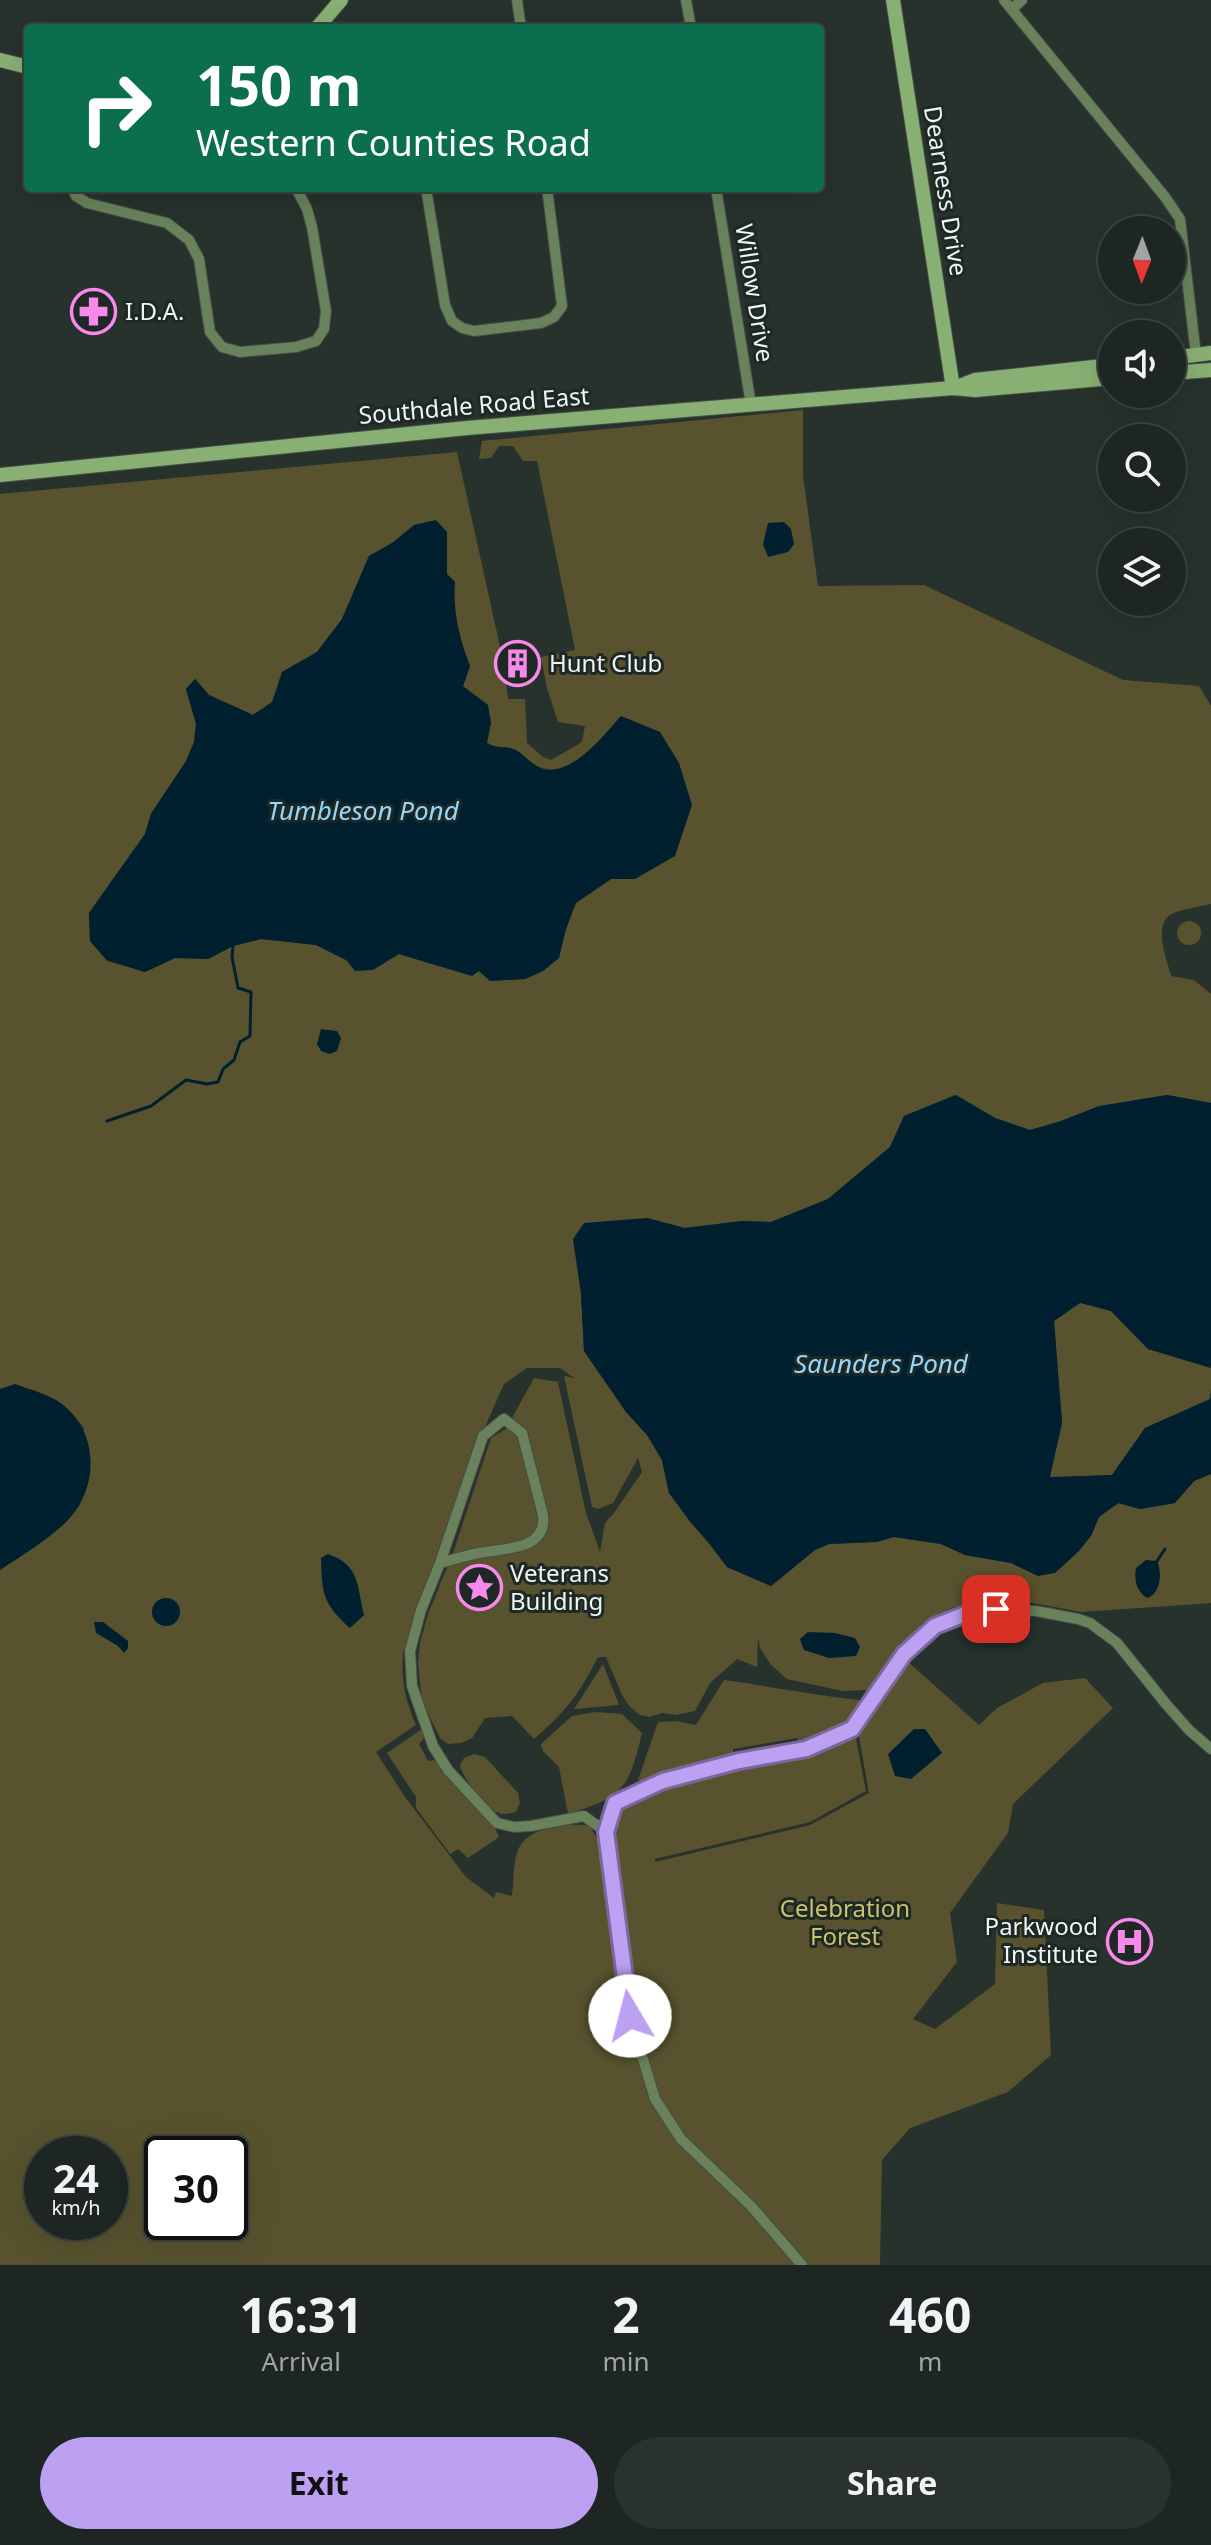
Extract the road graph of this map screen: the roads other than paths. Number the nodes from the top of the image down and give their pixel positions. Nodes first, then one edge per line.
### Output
1 (341, 0) edge
2 (517, 0) edge
3 (686, 0) edge
4 (893, 0) edge
5 (1022, 0) edge
6 (1008, 4) edge
7 (321, 24) edge
8 (520, 24) edge
9 (690, 24) edge
10 (0, 60) edge
11 (24, 66) edge
12 (74, 192) edge
13 (298, 192) edge
14 (427, 192) edge
15 (548, 192) edge
16 (717, 192) edge
17 (1203, 354) edge
18 (1098, 367) edge
19 (1211, 370) edge
20 (1186, 372) edge
21 (1098, 379) edge
22 (953, 388) junction
23 (751, 405) junction
24 (0, 475) edge
25 (440, 1563) junction
26 (1211, 1749) edge
27 (606, 1832) junction
28 (802, 2265) edge

1 - 7 main road
2 - 8 street
3 - 9 street
4 - 22 main road, Dearness Drive
5 - 6 street
6 - 17 street
10 - 11 main road
12 - 13 street
14 - 15 street
16 - 23 street, Willow Drive
18 - 22 main road, Southdale Road East
19 - 20 main road
21 - 22 main road, Southdale Road East
22 - 23 main road, Southdale Road East
23 - 24 main road, Southdale Road East
25 - 25 street
25 - 27 street
26 - 27 street
27 - 28 street

